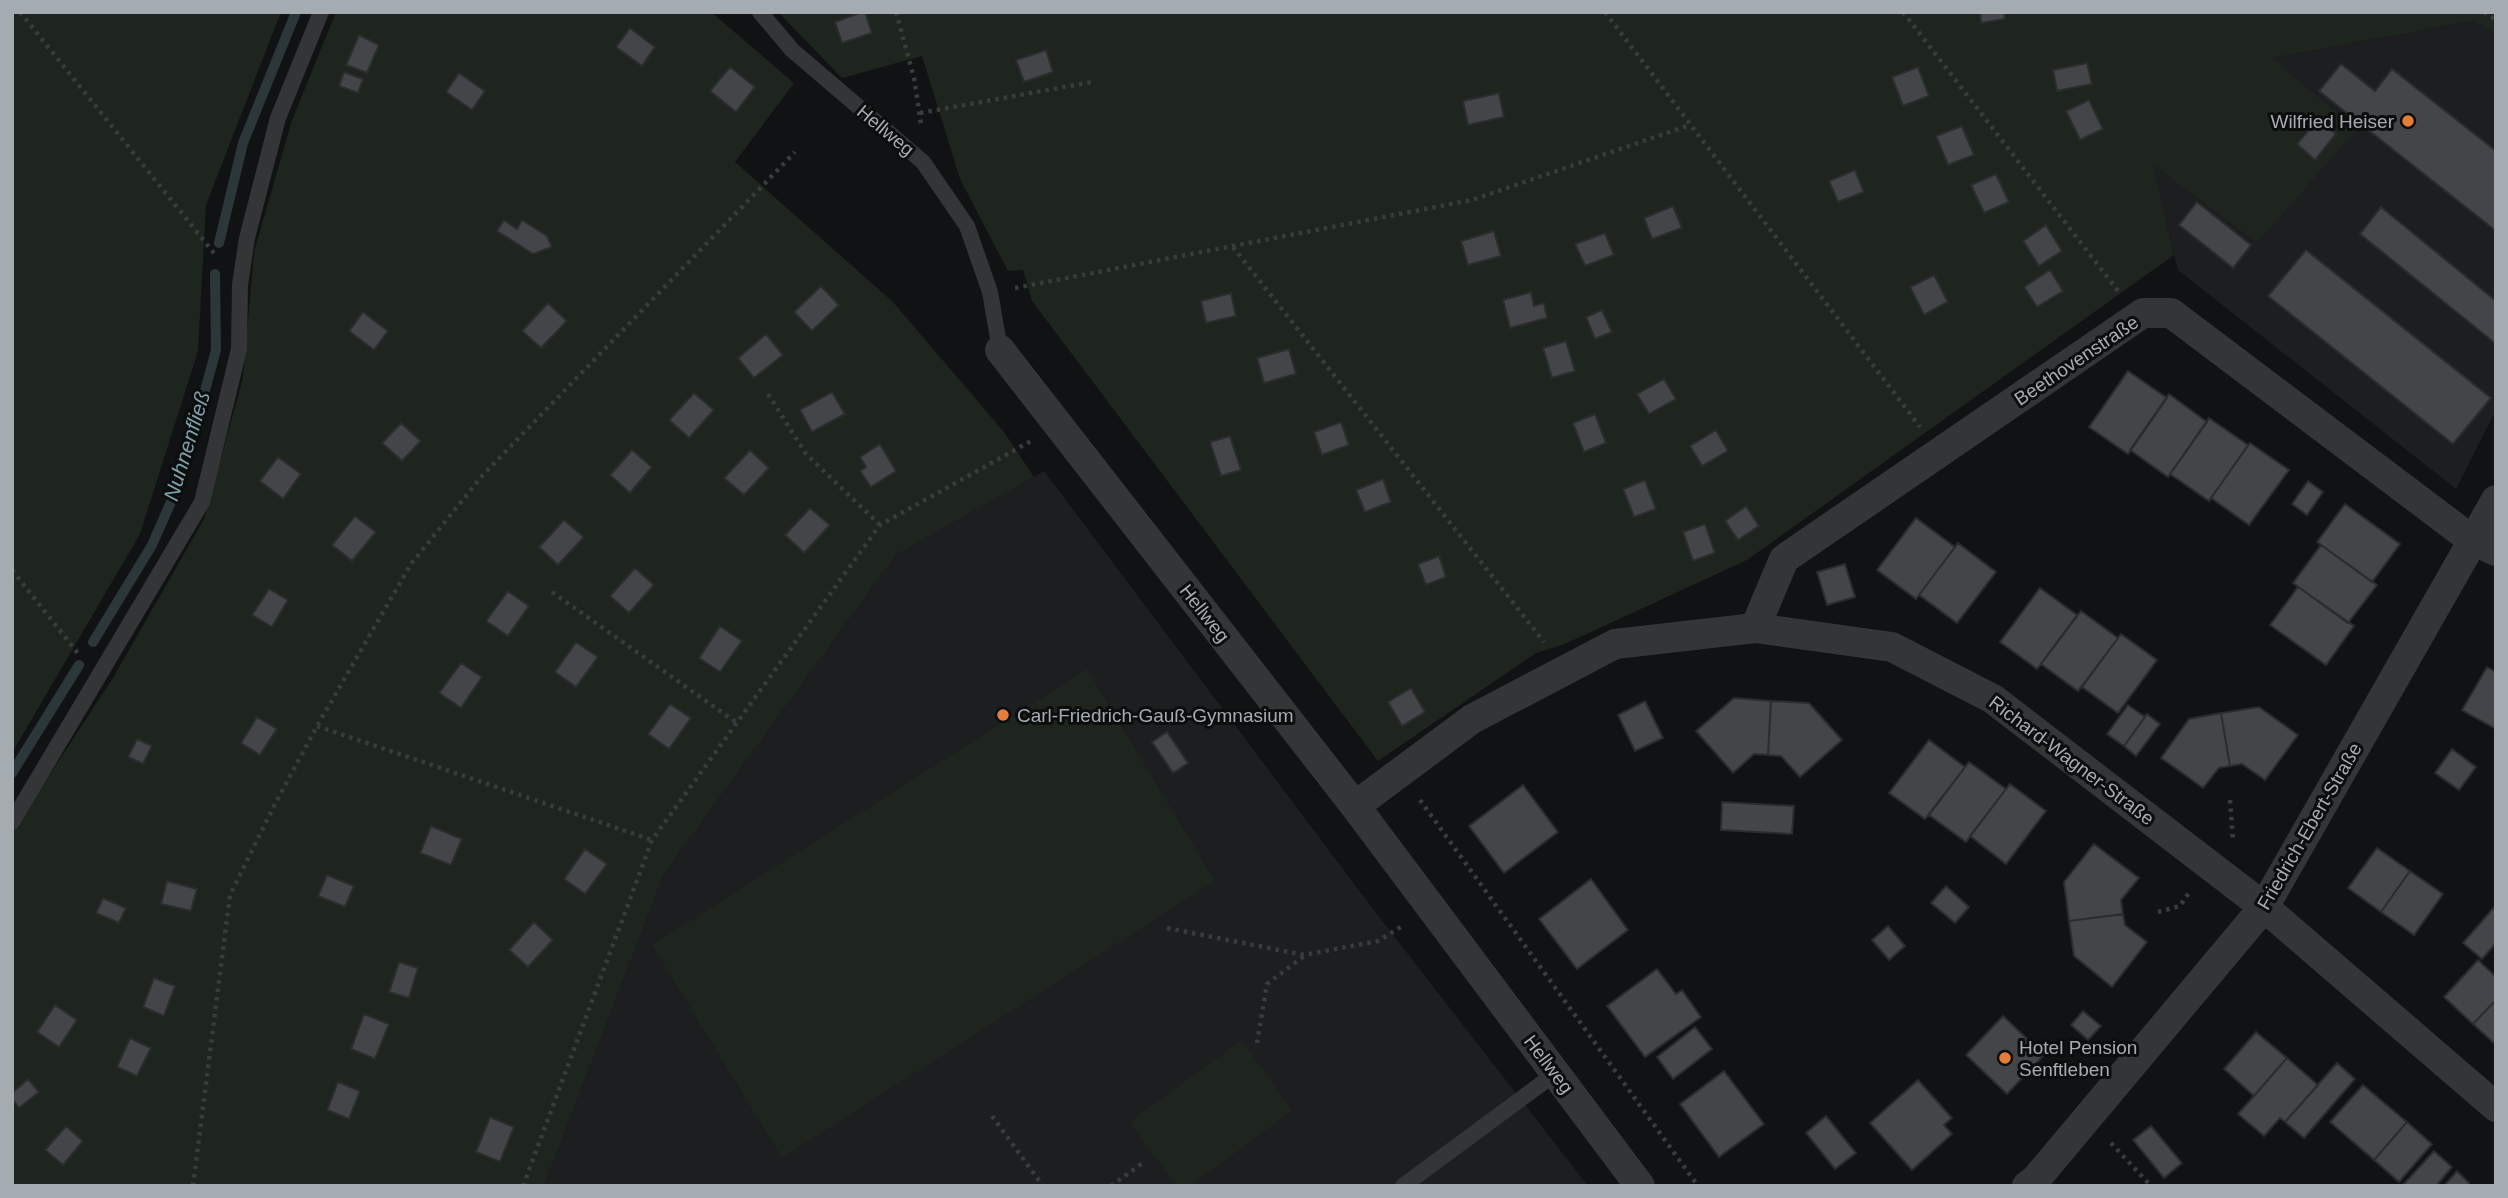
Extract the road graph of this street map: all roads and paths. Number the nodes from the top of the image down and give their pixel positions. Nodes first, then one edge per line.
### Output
1 (20, 12) edge
2 (321, 12) edge
3 (760, 12) edge
4 (896, 12) edge
5 (1605, 12) edge
6 (1903, 12) edge
7 (2484, 12) edge
8 (2495, 18) edge
9 (1092, 82) dead end
10 (920, 113) junction
11 (1690, 125) junction
12 (795, 152) dead end
13 (923, 162) junction
14 (1233, 247) junction
15 (240, 285) junction
16 (990, 292) junction
17 (2138, 317) junction
18 (1000, 350) joint
19 (768, 394) dead end
20 (1059, 425) junction
21 (1940, 453) junction
22 (2496, 500) edge
23 (880, 525) junction
24 (2484, 545) edge
25 (12, 570) edge
26 (552, 592) dead end
27 (1755, 628) junction
28 (1566, 670) junction
29 (97, 678) junction
30 (737, 723) junction
31 (317, 726) junction
32 (1418, 796) dead end
33 (1354, 806) junction
34 (12, 822) edge
35 (652, 841) junction
36 (2194, 885) dead end
37 (2264, 907) junction
38 (1432, 908) junction
39 (2158, 912) dead end
40 (1167, 929) dead end
41 (1304, 956) junction
42 (1257, 1043) dead end
43 (1556, 1073) junction
44 (2496, 1107) edge
45 (992, 1116) dead end
46 (2087, 1118) junction
47 (1144, 1161) dead end
48 (193, 1186) edge
49 (523, 1186) edge
50 (1043, 1186) edge
51 (1111, 1186) edge
52 (1404, 1186) edge
53 (1640, 1186) edge
54 (1698, 1186) edge
55 (2027, 1186) edge
56 (2151, 1186) edge

1 - 15 path
2 - 15 lane
3 - 13 lane, Hellweg
4 - 10 path
5 - 11 path
6 - 17 path
7 - 8 path
9 - 10 path
10 - 13 path
11 - 14 path
11 - 21 path
12 - 31 path
13 - 16 lane, Hellweg
14 - 16 path
14 - 28 path
15 - 29 lane
16 - 18 lane, Hellweg
17 - 21 street, Beethovenstraße
17 - 24 street, Beethovenstraße
18 - 20 street, Hellweg
19 - 23 path
20 - 23 path
20 - 33 street, Hellweg
21 - 27 street, Beethovenstraße
22 - 24 street, Friedrich-Ebert-Straße
23 - 30 path
24 - 37 street, Friedrich-Ebert-Straße
25 - 29 path
26 - 30 path
27 - 28 street, Richard-Wagner-Straße
27 - 37 street, Richard-Wagner-Straße
28 - 33 street, Richard-Wagner-Straße
29 - 34 lane
30 - 35 path
31 - 35 path
31 - 48 path
32 - 54 path
33 - 38 street, Hellweg
35 - 49 path
36 - 39 path
37 - 44 street, Richard-Wagner-Straße
37 - 46 street, Friedrich-Ebert-Straße
38 - 41 path
38 - 43 street, Hellweg
40 - 41 path
41 - 42 path
43 - 52 lane
43 - 53 street, Hellweg
45 - 50 path
46 - 55 street, Friedrich-Ebert-Straße
46 - 56 path
47 - 51 path

